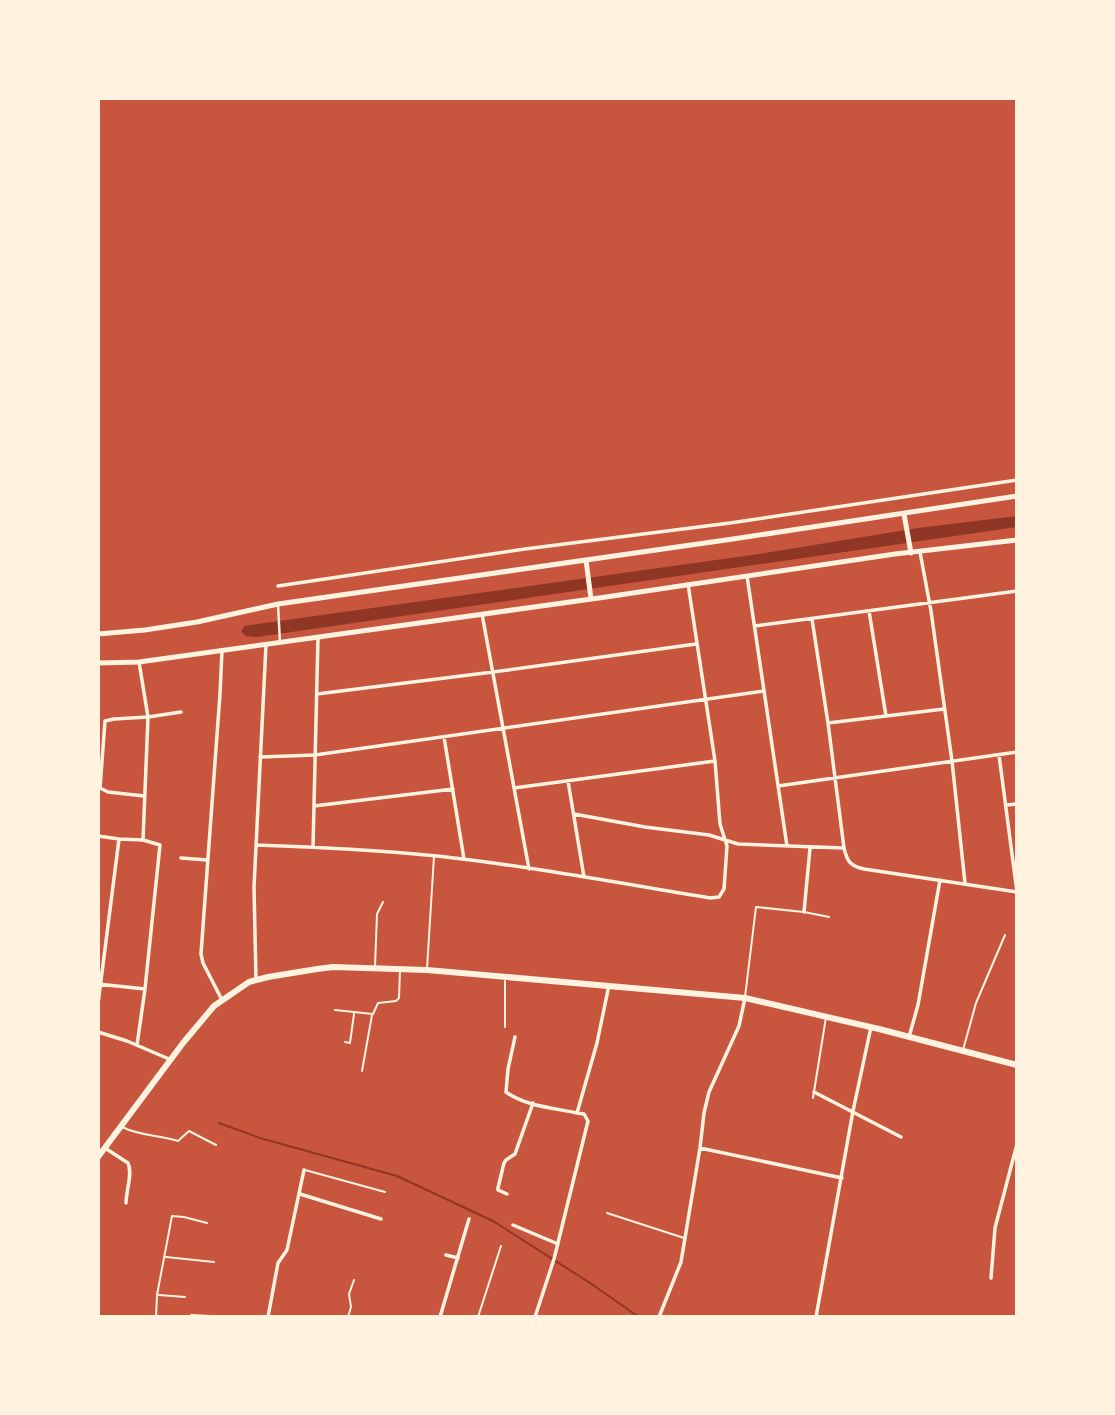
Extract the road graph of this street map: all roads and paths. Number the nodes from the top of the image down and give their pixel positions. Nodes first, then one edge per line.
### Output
1 (1017, 480) edge
2 (1017, 496) edge
3 (904, 514) junction
4 (1017, 540) edge
5 (920, 552) junction
6 (911, 553) junction
7 (586, 564) junction
8 (747, 576) junction
9 (688, 584) junction
10 (278, 586) dead end
11 (1017, 591) edge
12 (591, 596) junction
13 (930, 603) junction
14 (278, 604) junction
15 (869, 611) junction
16 (482, 614) junction
17 (812, 619) junction
18 (755, 626) junction
19 (98, 634) edge
20 (318, 637) junction
21 (280, 640) junction
22 (697, 643) junction
23 (266, 645) junction
24 (222, 651) junction
25 (139, 662) junction
26 (98, 663) edge
27 (493, 672) junction
28 (764, 691) junction
29 (317, 694) junction
30 (706, 699) junction
31 (944, 709) junction
32 (181, 712) dead end
33 (886, 716) junction
34 (148, 718) junction
35 (828, 723) junction
36 (503, 728) junction
37 (444, 737) junction
38 (1017, 752) edge
39 (999, 754) junction
40 (315, 755) junction
41 (260, 757) junction
42 (715, 761) junction
43 (952, 761) junction
44 (834, 779) junction
45 (568, 781) junction
46 (778, 786) junction
47 (99, 788) edge
48 (514, 788) junction
49 (453, 789) junction
50 (145, 797) junction
51 (1017, 804) edge
52 (1006, 805) junction
53 (314, 806) junction
54 (574, 814) junction
55 (98, 836) edge
56 (119, 839) junction
57 (143, 839) junction
58 (727, 841) junction
59 (256, 845) junction
60 (787, 846) junction
61 (313, 847) junction
62 (810, 847) junction
63 (844, 848) junction
64 (434, 856) junction
65 (181, 858) dead end
66 (464, 859) junction
67 (208, 860) junction
68 (529, 869) junction
69 (584, 877) junction
70 (940, 880) junction
71 (965, 883) junction
72 (1017, 892) edge
73 (383, 902) dead end
74 (804, 912) junction
75 (829, 917) dead end
76 (1005, 935) dead end
77 (375, 968) junction
78 (400, 969) junction
79 (427, 970) junction
80 (505, 976) junction
81 (256, 980) junction
82 (100, 984) edge
83 (609, 985) junction
84 (145, 989) junction
85 (745, 998) junction
86 (222, 1000) junction
87 (98, 1004) edge
88 (335, 1010) dead end
89 (354, 1013) junction
90 (373, 1014) junction
91 (826, 1016) junction
92 (505, 1027) dead end
93 (871, 1027) junction
94 (98, 1032) edge
95 (515, 1037) dead end
96 (909, 1037) junction
97 (345, 1042) dead end
98 (137, 1045) junction
99 (962, 1051) junction
100 (171, 1059) junction
101 (1017, 1065) edge
102 (362, 1071) dead end
103 (814, 1092) junction
104 (813, 1098) dead end
105 (533, 1103) junction
106 (853, 1111) junction
107 (577, 1113) junction
108 (121, 1127) junction
109 (901, 1137) dead end
110 (1017, 1144) edge
111 (216, 1145) dead end
112 (105, 1148) junction
113 (700, 1148) junction
114 (98, 1157) edge
115 (304, 1170) joint
116 (842, 1178) junction
117 (385, 1192) dead end
118 (300, 1194) junction
119 (507, 1194) dead end
120 (126, 1203) dead end
121 (607, 1213) dead end
122 (381, 1219) dead end
123 (469, 1219) dead end
124 (207, 1223) dead end
125 (513, 1225) dead end
126 (685, 1238) junction
127 (558, 1244) junction
128 (501, 1246) dead end
129 (446, 1255) dead end
130 (165, 1256) junction
131 (458, 1258) junction
132 (214, 1262) dead end
133 (991, 1278) dead end
134 (354, 1280) dead end
135 (158, 1295) junction
136 (185, 1297) dead end
137 (211, 1315) edge
138 (156, 1317) edge
139 (171, 1317) edge
140 (191, 1317) edge
141 (268, 1317) edge
142 (348, 1317) edge
143 (440, 1317) edge
144 (478, 1317) edge
145 (536, 1317) edge
146 (659, 1317) edge
147 (816, 1317) edge

1 - 10 street
2 - 3 main road
3 - 6 main road
3 - 7 main road
4 - 5 main road
5 - 6 main road
5 - 13 street
6 - 8 main road
7 - 12 main road
7 - 14 main road
8 - 9 main road
8 - 18 street
9 - 12 main road
9 - 22 street
11 - 13 street
12 - 16 main road
13 - 15 street
13 - 31 street
14 - 19 main road
14 - 21 street
15 - 17 street
15 - 33 street
16 - 20 main road
16 - 27 street
17 - 18 street
17 - 35 street
18 - 28 street
20 - 21 main road
20 - 29 street
21 - 23 main road
22 - 27 street
22 - 30 street
23 - 24 main road
23 - 41 street
24 - 25 main road
24 - 67 street
25 - 26 main road
25 - 34 street
27 - 29 street
27 - 36 street
28 - 30 street
28 - 46 street
29 - 40 street
30 - 36 street
30 - 42 street
31 - 33 street
31 - 43 street
32 - 34 street
33 - 35 street
34 - 47 street
34 - 50 street
35 - 44 street
36 - 37 street
36 - 48 street
37 - 40 street
37 - 49 street
38 - 39 street
39 - 43 street
39 - 52 street
40 - 41 street
40 - 53 street
41 - 59 street
42 - 45 street
42 - 58 street
43 - 44 street
43 - 71 street
44 - 46 street
44 - 63 street
45 - 48 street
45 - 54 street
46 - 60 street
47 - 50 street
48 - 68 street
49 - 53 street
49 - 66 street
50 - 57 street
51 - 52 street
52 - 72 street
53 - 61 street
54 - 58 street
54 - 69 street
55 - 56 street
56 - 57 street
56 - 82 street
57 - 84 street
58 - 60 street
58 - 69 street
59 - 61 street
59 - 81 street
60 - 62 street
61 - 64 street
62 - 63 street
62 - 74 street
63 - 70 street
64 - 66 street
64 - 79 lane
65 - 67 street
66 - 68 street
67 - 86 street
68 - 69 street
70 - 71 street
70 - 96 street
71 - 72 street
73 - 77 lane
74 - 75 lane
74 - 85 lane
76 - 99 lane
77 - 78 main road
77 - 81 main road
78 - 79 main road
78 - 90 lane
79 - 80 main road
80 - 83 main road
80 - 92 lane
81 - 86 main road
82 - 84 street
82 - 87 street
83 - 85 main road
83 - 107 street
84 - 98 street
85 - 91 main road
85 - 113 street
86 - 100 main road
88 - 89 lane
89 - 90 lane
89 - 97 lane
90 - 102 lane
91 - 93 main road
91 - 103 lane
93 - 96 main road
93 - 106 street
94 - 98 street
95 - 105 street
96 - 99 main road
98 - 100 street
99 - 101 main road
100 - 108 main road
103 - 104 lane
103 - 106 street
105 - 107 street
105 - 119 street
106 - 109 street
106 - 116 street
107 - 127 street
108 - 111 lane
108 - 112 main road
110 - 133 street
112 - 114 main road
112 - 120 street
113 - 116 street
113 - 126 street
115 - 117 lane
115 - 118 street
116 - 147 street
118 - 122 street
118 - 141 street
121 - 126 lane
123 - 131 street
124 - 130 lane
125 - 127 street
126 - 146 street
127 - 145 street
128 - 144 lane
129 - 131 street
130 - 132 lane
130 - 135 lane
131 - 143 street
134 - 142 lane
135 - 136 lane
135 - 138 lane
137 - 140 lane
138 - 139 lane

